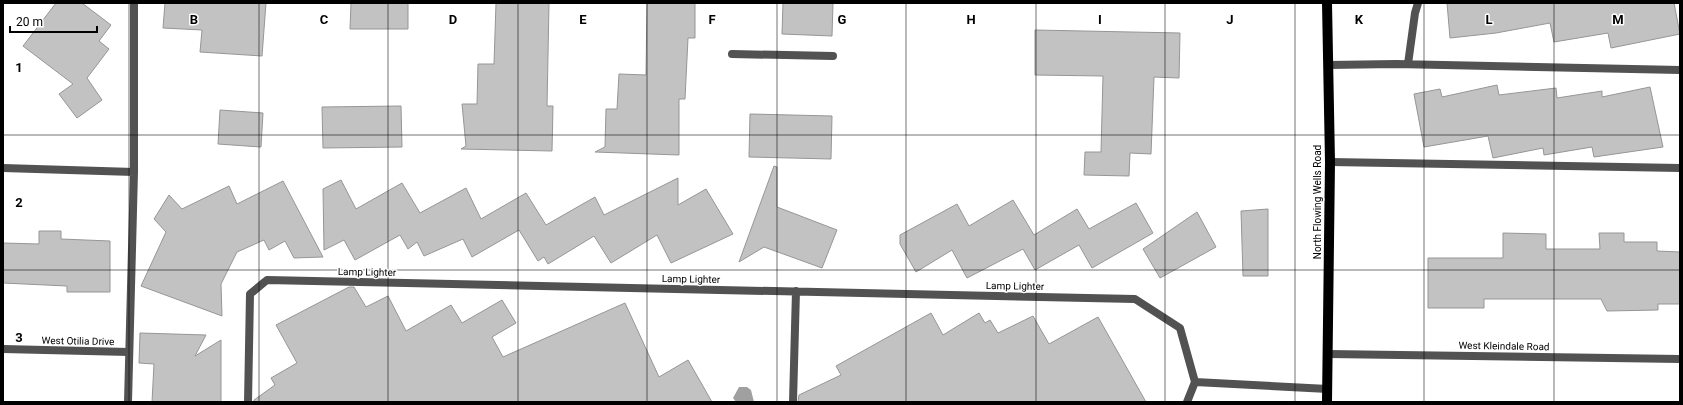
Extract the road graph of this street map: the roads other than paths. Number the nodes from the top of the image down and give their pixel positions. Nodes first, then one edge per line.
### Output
1 (134, 3) edge
2 (1327, 3) edge
3 (1418, 3) edge
4 (732, 54) dead end
5 (833, 56) dead end
6 (1408, 64) junction
7 (1328, 65) junction
8 (1680, 70) edge
9 (1330, 162) junction
10 (3, 168) edge
11 (1680, 168) edge
12 (134, 172) junction
13 (796, 291) junction
14 (3, 350) edge
15 (129, 352) junction
16 (1328, 354) junction
17 (1680, 359) edge
18 (1194, 382) junction
19 (1328, 389) junction
20 (128, 402) edge
21 (248, 402) edge
22 (793, 402) edge
23 (1187, 402) edge
24 (1327, 402) edge

1 - 12 street
2 - 7 main road, North Flowing Wells Road
3 - 6 street
4 - 5 street
6 - 7 street
6 - 8 street
7 - 9 main road, North Flowing Wells Road
9 - 11 street
9 - 16 main road, North Flowing Wells Road
10 - 12 street
12 - 15 street
13 - 18 street, Lamp Lighter
13 - 21 street, Lamp Lighter
13 - 22 street
14 - 15 street, West Otilia Drive
15 - 20 street
16 - 17 street, West Kleindale Road
16 - 19 main road, North Flowing Wells Road
18 - 19 street
18 - 23 street
19 - 24 main road, North Flowing Wells Road

